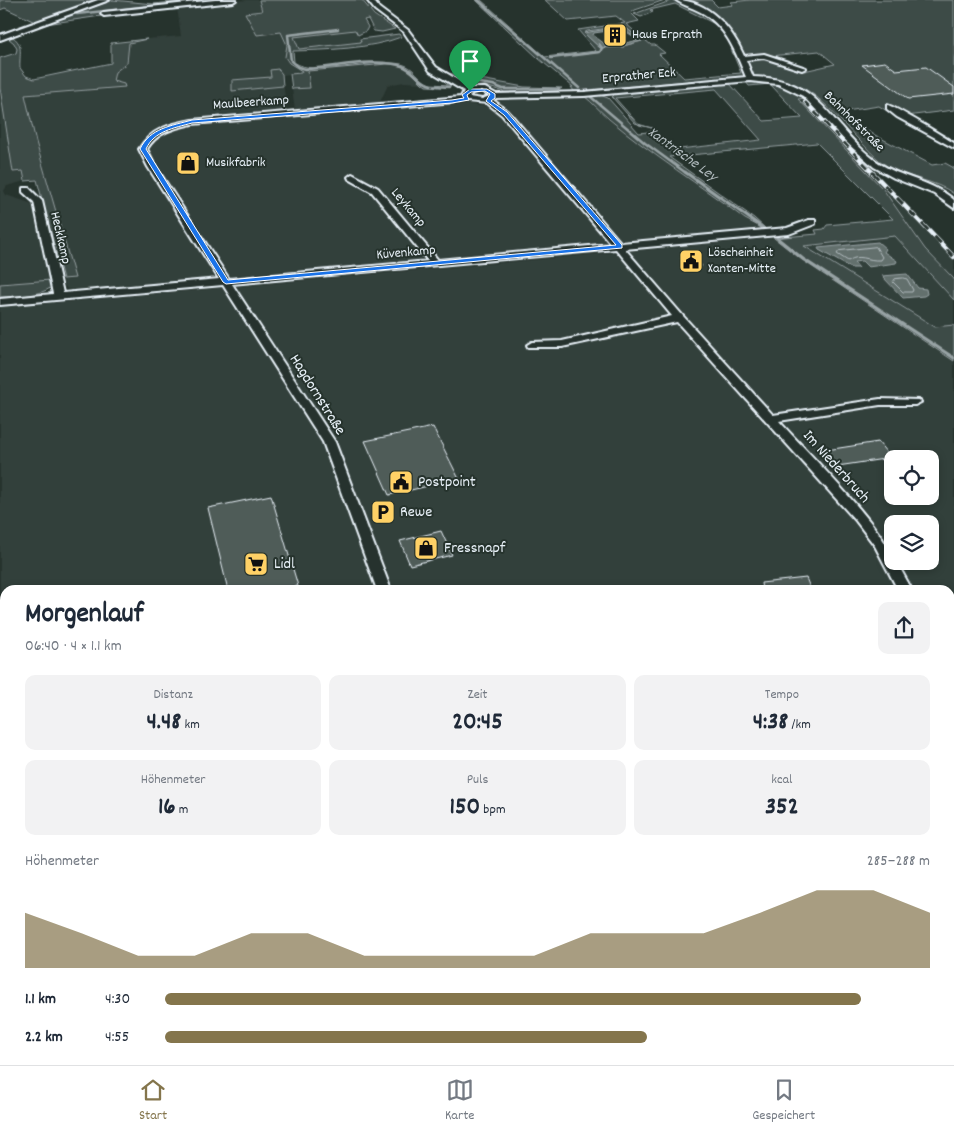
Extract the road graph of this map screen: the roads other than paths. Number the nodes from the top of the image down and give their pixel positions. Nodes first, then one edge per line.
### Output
1 (105, 0) edge
2 (233, 0) edge
3 (370, 0) edge
4 (679, 0) edge
5 (104, 14) dead end
6 (0, 38) edge
7 (742, 58) junction
8 (802, 68) dead end
9 (750, 79) junction
10 (787, 84) joint
11 (469, 95) junction
12 (491, 98) junction
13 (890, 107) dead end
14 (954, 146) edge
15 (352, 177) dead end
16 (26, 190) dead end
17 (954, 206) edge
18 (812, 222) dead end
19 (620, 246) junction
20 (436, 264) junction
21 (226, 282) junction
22 (59, 297) junction
23 (0, 302) edge
24 (680, 318) junction
25 (532, 345) dead end
26 (915, 402) dead end
27 (770, 419) junction
28 (382, 585) edge
29 (903, 585) edge

1 - 6 main road
2 - 5 street
3 - 11 street, Maulbeerkamp
4 - 7 street
7 - 8 street
7 - 9 street
9 - 10 street, Erprather Eck
9 - 12 street, Erprather Eck
10 - 17 street, Bahnhofstraße
11 - 12 street, Maulbeerkamp
11 - 12 street, Maulbeerkamp
11 - 21 street, Maulbeerkamp
12 - 19 street, Maulbeerkamp
13 - 14 street
15 - 20 street, Leykamp
16 - 22 street, Heckkamp
18 - 19 street, Küvenkamp
19 - 20 street, Küvenkamp
19 - 24 street, Im Niederbruch
20 - 21 street, Küvenkamp
21 - 22 street, Küvenkamp
21 - 28 street, Hagdornstraße
22 - 23 street, Küvenkamp
24 - 25 street
24 - 27 street, Im Niederbruch
26 - 27 street, Im Niederbruch
27 - 29 street, Im Niederbruch

